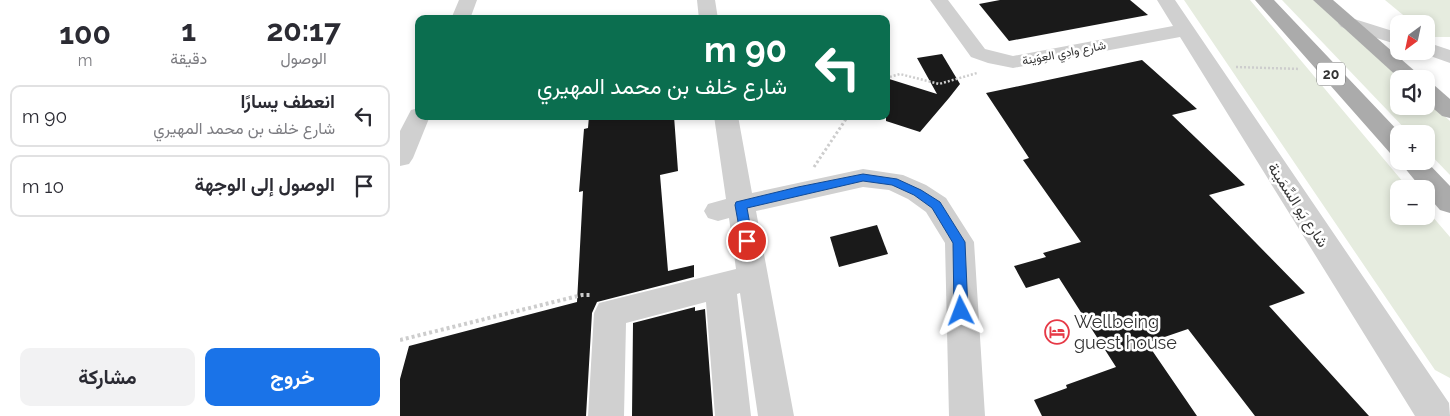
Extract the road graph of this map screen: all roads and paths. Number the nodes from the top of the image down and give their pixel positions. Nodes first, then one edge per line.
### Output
1 (468, 0) edge
2 (706, 0) edge
3 (939, 0) edge
4 (1166, 0) edge
5 (1264, 0) edge
6 (1322, 0) edge
7 (462, 15) edge
8 (708, 15) edge
9 (1348, 23) junction
10 (1185, 30) junction
11 (1390, 36) edge
12 (1435, 51) edge
13 (1450, 57) edge
14 (1014, 62) junction
15 (1208, 66) junction
16 (1328, 70) junction
17 (1403, 70) edge
18 (890, 75) edge
19 (1435, 98) edge
20 (1450, 111) edge
21 (417, 120) edge
22 (726, 120) edge
23 (845, 120) edge
24 (1390, 137) edge
25 (400, 158) edge
26 (1420, 170) edge
27 (798, 191) junction
28 (1450, 203) edge
29 (729, 208) junction
30 (753, 277) junction
31 (720, 285) junction
32 (610, 313) junction
33 (400, 340) edge
34 (1439, 412) edge
35 (606, 416) edge
36 (733, 416) edge
37 (776, 416) edge
38 (968, 416) edge

1 - 7 street
2 - 8 street
3 - 14 street, شارع وادِي العِوَينة
4 - 10 street, شارع يَو السِّمَينة
5 - 16 main road, 20
6 - 9 main road
9 - 11 street
9 - 17 main road
10 - 14 street, شارع وادِي العِوَينة
10 - 15 street, شارع يَو السِّمَينة
12 - 13 street
14 - 18 path
15 - 16 path
15 - 34 street, شارع يَو السِّمَينة
16 - 24 main road, 20
19 - 20 main road
21 - 25 street
22 - 29 street
23 - 27 path
26 - 28 main road
27 - 29 street
27 - 38 street
29 - 30 street
30 - 31 street
30 - 37 street
31 - 32 street
31 - 36 street
32 - 33 path
32 - 35 street

